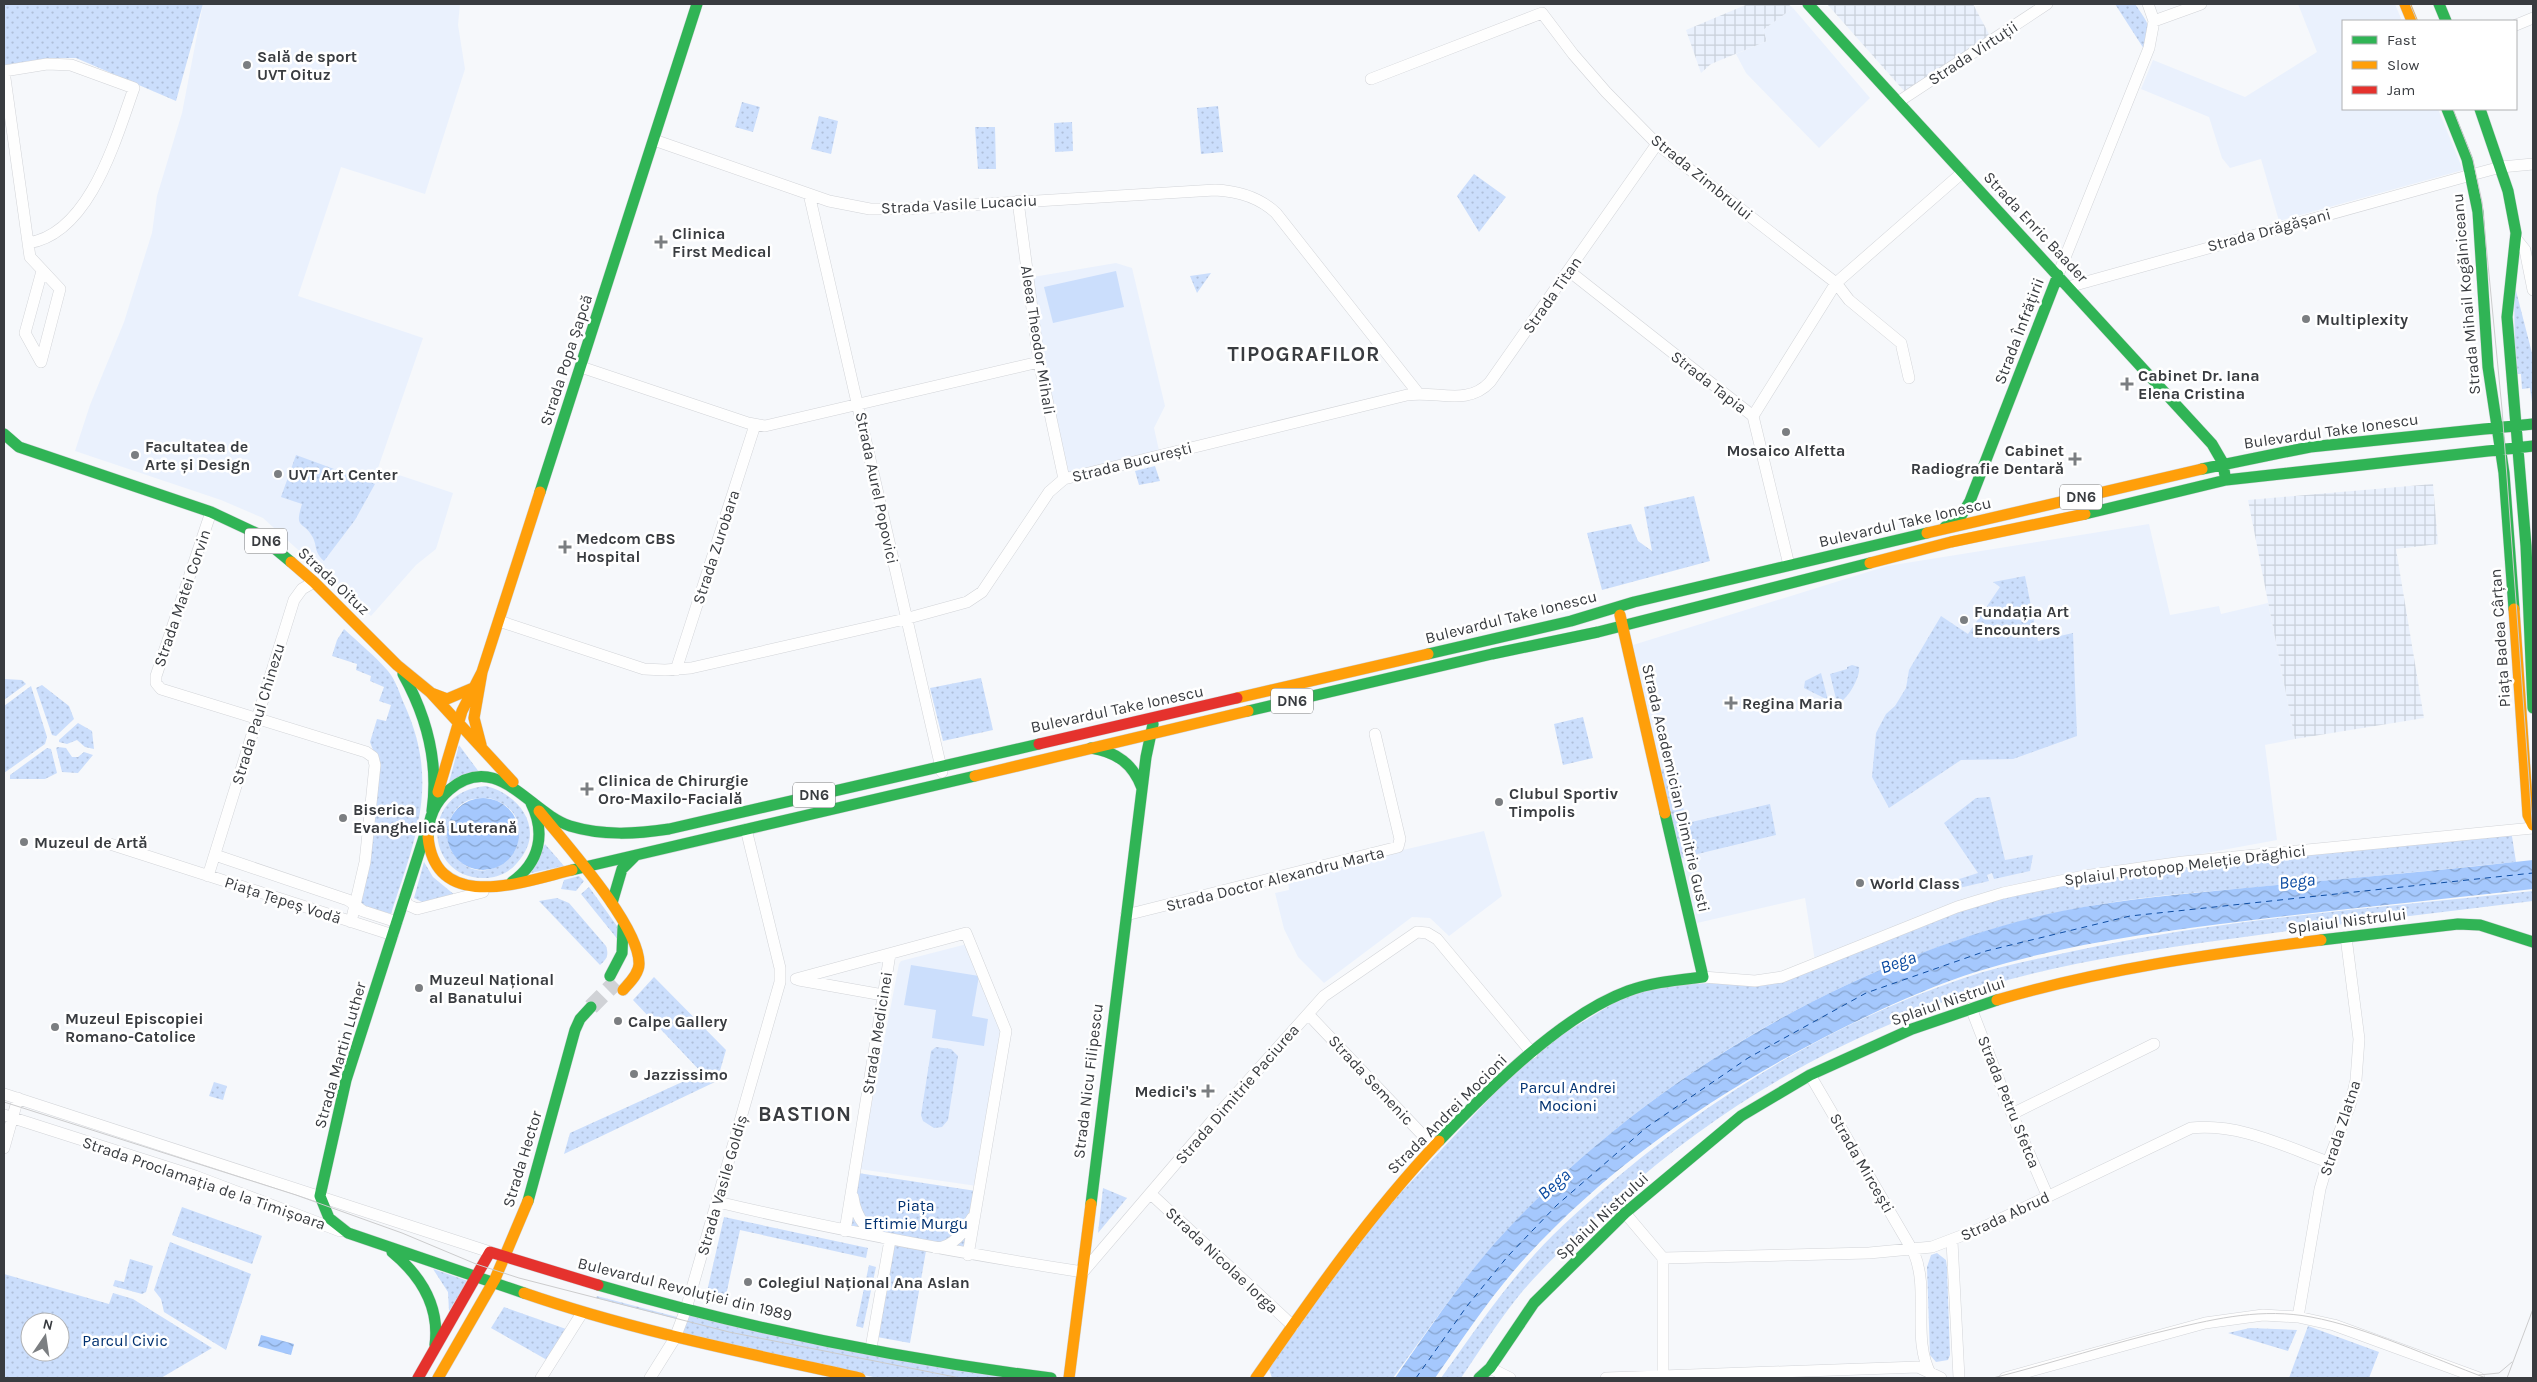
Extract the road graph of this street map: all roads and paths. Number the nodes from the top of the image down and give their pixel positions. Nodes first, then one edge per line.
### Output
1 (697, 4) edge
2 (1808, 4) edge
3 (2047, 4) edge
4 (2148, 4) edge
5 (2201, 4) edge
6 (2405, 4) edge
7 (2439, 4) edge
8 (2533, 18) edge
9 (2412, 20) edge
10 (2446, 20) edge
11 (2154, 21) junction
12 (2517, 25) edge
13 (4, 71) edge
14 (1371, 79) dead end
15 (1898, 102) junction
16 (2447, 110) edge
17 (2480, 110) edge
18 (654, 140) junction
19 (1657, 144) junction
20 (2533, 164) edge
21 (2501, 168) junction
22 (1963, 172) junction
23 (2471, 175) junction
24 (809, 194) junction
25 (1018, 201) junction
26 (2517, 240) junction
27 (28, 243) junction
28 (42, 270) junction
29 (1569, 271) junction
30 (2058, 275) junction
31 (1836, 283) junction
32 (2068, 286) junction
33 (2533, 290) edge
34 (1039, 362) junction
35 (581, 367) junction
36 (1909, 378) dead end
37 (1418, 394) junction
38 (859, 404) junction
39 (1753, 416) junction
40 (2533, 424) edge
41 (755, 425) junction
42 (2517, 426) junction
43 (2495, 427) junction
44 (4, 434) edge
45 (2533, 446) edge
46 (4, 447) edge
47 (19, 447) junction
48 (2518, 447) junction
49 (2500, 449) junction
50 (2223, 463) junction
51 (1064, 479) junction
52 (2226, 480) junction
53 (211, 512) junction
54 (1940, 530) junction
55 (1789, 565) junction
56 (314, 582) junction
57 (1618, 607) junction
58 (905, 619) junction
59 (499, 621) junction
60 (1622, 626) junction
61 (397, 665) junction
62 (676, 670) junction
63 (482, 672) junction
64 (473, 688) junction
65 (430, 692) junction
66 (2533, 708) edge
67 (1155, 717) junction
68 (257, 719) junction
69 (458, 722) junction
70 (1151, 734) junction
71 (1375, 734) dead end
72 (1091, 748) junction
73 (488, 757) junction
74 (940, 765) junction
75 (944, 782) junction
76 (1142, 788) junction
77 (526, 796) junction
78 (430, 817) junction
79 (2533, 826) edge
80 (746, 829) junction
81 (110, 844) dead end
82 (645, 853) junction
83 (215, 855) junction
84 (584, 868) junction
85 (208, 876) junction
86 (501, 887) junction
87 (404, 898) junction
88 (612, 903) junction
89 (356, 906) junction
90 (1126, 915) junction
91 (623, 920) junction
92 (351, 922) junction
93 (397, 922) junction
94 (392, 935) junction
95 (2346, 937) junction
96 (2533, 942) edge
97 (890, 954) junction
98 (780, 976) junction
99 (1702, 977) junction
100 (796, 979) junction
101 (883, 995) junction
102 (1971, 1008) junction
103 (1308, 1014) junction
104 (2154, 1044) dead end
105 (1532, 1053) junction
106 (564, 1068) junction
107 (1810, 1075) junction
108 (4, 1094) edge
109 (18, 1098) junction
110 (2012, 1114) junction
111 (8, 1117) edge
112 (1434, 1147) junction
113 (4, 1148) edge
114 (2328, 1162) junction
115 (853, 1182) junction
116 (1150, 1194) junction
117 (320, 1196) junction
118 (2048, 1196) junction
119 (718, 1202) junction
120 (977, 1204) junction
121 (1625, 1213) junction
122 (846, 1231) junction
123 (348, 1233) junction
124 (368, 1240) junction
125 (890, 1240) junction
126 (1952, 1241) junction
127 (930, 1247) junction
128 (1913, 1250) junction
129 (490, 1252) junction
130 (968, 1255) junction
131 (505, 1257) junction
132 (1663, 1258) junction
133 (1083, 1272) junction
134 (476, 1278) junction
135 (492, 1284) junction
136 (686, 1309) junction
137 (582, 1313) junction
138 (2298, 1317) junction
139 (1293, 1326) junction
140 (674, 1338) junction
141 (870, 1348) junction
142 (431, 1354) junction
143 (1272, 1354) junction
144 (1490, 1373) edge
145 (1932, 1375) edge
146 (1663, 1377) edge
147 (418, 1378) edge
148 (438, 1378) edge
149 (541, 1378) edge
150 (650, 1378) edge
151 (860, 1378) edge
152 (1051, 1378) edge
153 (1069, 1378) edge
154 (1256, 1378) edge
155 (1264, 1378) edge
156 (1269, 1378) edge
157 (1480, 1378) edge
158 (1510, 1378) edge
159 (1606, 1378) edge
160 (1941, 1378) edge
161 (1959, 1378) edge
162 (2005, 1378) edge
163 (2479, 1378) edge

1 - 18 main road, Strada Popa Șapcă
2 - 15 main road, Strada Enric Baader
3 - 15 street, Strada Virtuții
4 - 11 street
5 - 11 street
6 - 9 main road
7 - 10 main road
8 - 12 street
11 - 30 street, Strada Înfrățirii
13 - 27 street
13 - 27 street
14 - 19 street, Strada Zimbrului
15 - 22 main road, Strada Enric Baader
16 - 23 main road, Strada Mihail Kogălniceanu
17 - 21 main road
18 - 24 street, Strada Vasile Lucaciu
18 - 35 main road, Strada Popa Șapcă
19 - 29 street, Strada Titan
19 - 31 street, Strada Zimbrului
20 - 21 street, Strada Drăgășani
21 - 23 street, Strada Drăgășani
21 - 26 main road
22 - 30 main road, Strada Enric Baader
22 - 31 street
23 - 32 street, Strada Drăgășani
23 - 43 main road, Strada Mihail Kogălniceanu
24 - 25 street, Strada Vasile Lucaciu
24 - 38 street, Strada Aurel Popovici
25 - 34 street, Aleea Theodor Mihali
25 - 37 street, Strada Vasile Lucaciu
26 - 33 street
26 - 42 main road
27 - 28 street
28 - 28 street
29 - 37 street, Strada Titan
29 - 39 street, Strada Tapia
30 - 32 main road, Strada Enric Baader
30 - 54 main road, Strada Înfrățirii
31 - 36 street, Strada Zimbrului
31 - 39 street
32 - 50 main road, Strada Enric Baader
34 - 38 street
34 - 51 street, Aleea Theodor Mihali
35 - 41 street
35 - 59 main road, Strada Popa Șapcă
37 - 51 street, Strada București
38 - 41 street
38 - 58 street, Strada Aurel Popovici
39 - 55 street, Strada Tapia
40 - 42 main road, DN6
41 - 62 street, Strada Zurobara
42 - 43 main road, Bulevardul Take Ionescu / DN6
42 - 48 main road
43 - 49 main road, Strada Mihail Kogălniceanu
43 - 50 main road, Bulevardul Take Ionescu / DN6
44 - 47 main road, Strada Oituz / DN6
45 - 48 main road, DN6
46 - 47 main road, Strada Oituz / DN6
47 - 53 main road, Strada Oituz / DN6
48 - 49 main road, DN6
48 - 66 main road, Piața Badea Cârțan
49 - 52 main road, Bulevardul Take Ionescu / DN6
49 - 79 main road, Piața Badea Cârțan
50 - 52 main road, Strada Enric Baader
50 - 54 main road, Bulevardul Take Ionescu / DN6
51 - 58 street, Strada București
52 - 60 main road, Bulevardul Take Ionescu / DN6
53 - 56 main road, Strada Oituz / DN6
53 - 68 street, Strada Matei Corvin
54 - 55 main road, Bulevardul Take Ionescu / DN6
55 - 57 main road, Bulevardul Take Ionescu / DN6
56 - 61 main road, Strada Oituz / DN6
56 - 68 street, Strada Paul Chinezu
57 - 60 main road, Strada Academician Dimitrie Gusti
57 - 67 main road, Bulevardul Take Ionescu / DN6
58 - 62 street, Strada București
58 - 74 street, Strada Aurel Popovici
59 - 62 street, Strada București
59 - 63 main road, Strada Popa Șapcă
60 - 70 main road, Bulevardul Take Ionescu / DN6
60 - 99 main road, Strada Academician Dimitrie Gusti
61 - 65 main road, Strada Oituz / DN6
61 - 78 main road, Strada Oituz / DN6
63 - 64 main road, Strada Popa Șapcă
63 - 73 main road
64 - 65 main road
64 - 69 main road, Strada Popa Șapcă
65 - 69 main road, Strada Oituz / DN6
67 - 70 main road, Strada Nicu Filipescu
67 - 74 main road, Bulevardul Take Ionescu / DN6
68 - 83 street, Strada Paul Chinezu
68 - 89 street
69 - 73 main road, DN6
69 - 78 main road, Strada Popa Șapcă
70 - 72 main road, Bulevardul Take Ionescu / DN6
70 - 76 main road, Strada Nicu Filipescu
71 - 90 street, Strada Doctor Alexandru Marta
72 - 75 main road, Bulevardul Take Ionescu / DN6
72 - 76 main road
73 - 77 main road, DN6
74 - 75 street, Strada Aurel Popovici
74 - 77 main road, Bulevardul Take Ionescu / DN6
75 - 80 main road, Bulevardul Take Ionescu / DN6
76 - 90 main road, Strada Nicu Filipescu
77 - 78 main road, DN6
77 - 84 main road
77 - 86 main road, DN6
78 - 86 main road, DN6
78 - 87 main road, Strada Martin Luther
79 - 99 street, Splaiul Protopop Meleție Drăghici
80 - 82 main road, Bulevardul Take Ionescu / DN6
80 - 98 street, Strada Vasile Goldiș
81 - 85 street
82 - 84 main road, Bulevardul Take Ionescu / DN6
82 - 88 main road
83 - 85 street, Piața Țepeș Vodă
83 - 89 street, Piața Țepeș Vodă
84 - 86 main road, DN6
84 - 88 main road
85 - 92 street, Piața Țepeș Vodă
86 - 87 street
87 - 93 main road, Strada Martin Luther
88 - 91 main road
89 - 92 street, Piața Țepeș Vodă
89 - 93 street, Piața Țepeș Vodă
90 - 133 main road, Strada Nicu Filipescu
91 - 91 main road
92 - 94 street, Piața Țepeș Vodă
93 - 94 main road, Strada Martin Luther
94 - 117 main road, Strada Martin Luther
95 - 96 main road, Splaiul Nistrului
95 - 102 main road, Splaiul Nistrului
95 - 114 street, Strada Zlatna
97 - 100 street
97 - 101 street, Strada Medicinei
97 - 120 street
98 - 100 street
98 - 119 street, Strada Vasile Goldiș
99 - 105 main road, Strada Andrei Mocioni
100 - 101 street
101 - 115 street, Strada Medicinei
102 - 107 main road, Splaiul Nistrului
102 - 110 street, Strada Petru Sfetca
103 - 105 street, Strada Dimitrie Paciurea
103 - 112 street, Strada Semenic
103 - 116 street, Strada Dimitrie Paciurea
104 - 110 street
105 - 112 main road, Strada Andrei Mocioni
106 - 106 main road, Strada Hector
106 - 131 main road, Strada Hector
107 - 121 main road, Splaiul Nistrului
107 - 128 street, Strada Mircești
108 - 109 street, Strada Proclamația de la Timișoara
109 - 111 street
109 - 117 street, Strada Proclamația de la Timișoara
110 - 118 street, Strada Petru Sfetca
111 - 113 street
111 - 123 street, Strada Proclamația de la Timișoara
112 - 139 main road, Strada Andrei Mocioni
114 - 118 street, Strada Abrud
114 - 138 street, Strada Zlatna
115 - 122 street, Strada Medicinei
115 - 125 street
116 - 133 street, Strada Dimitrie Paciurea
116 - 139 street, Strada Nicolae Iorga
117 - 123 main road
117 - 129 street, Bulevardul Revoluției din 1989
118 - 126 street, Strada Abrud
119 - 122 street
119 - 136 street, Strada Vasile Goldiș
120 - 127 street
120 - 130 street
121 - 132 street
121 - 144 main road, Splaiul Nistrului
122 - 125 street
123 - 124 main road
124 - 134 main road
124 - 142 main road
125 - 127 street
125 - 141 street
126 - 128 street, Strada Abrud
126 - 161 street
127 - 130 street
128 - 132 street, Strada Abrud
128 - 145 street, Strada Mircești
129 - 131 main road, Bulevardul Revoluției din 1989
129 - 134 main road
130 - 133 street
131 - 135 main road, Strada Hector
131 - 136 main road, Bulevardul Revoluției din 1989
132 - 146 street
133 - 153 main road, Strada Nicu Filipescu
134 - 135 main road
134 - 142 main road
135 - 137 main road
135 - 148 main road, Strada Hector
136 - 140 street, Strada Vasile Goldiș
136 - 141 main road, Bulevardul Revoluției din 1989
137 - 140 main road
137 - 149 street
138 - 162 street
138 - 163 street
139 - 143 main road, Strada Andrei Mocioni
140 - 150 street, Strada Vasile Goldiș
140 - 151 main road
141 - 152 main road, Bulevardul Revoluției din 1989
142 - 147 main road
143 - 154 main road, Strada Andrei Mocioni
143 - 156 main road, Strada Andrei Mocioni
144 - 157 main road, Splaiul Nistrului
144 - 158 street
145 - 146 street
145 - 160 street
146 - 159 street
155 - 156 main road

